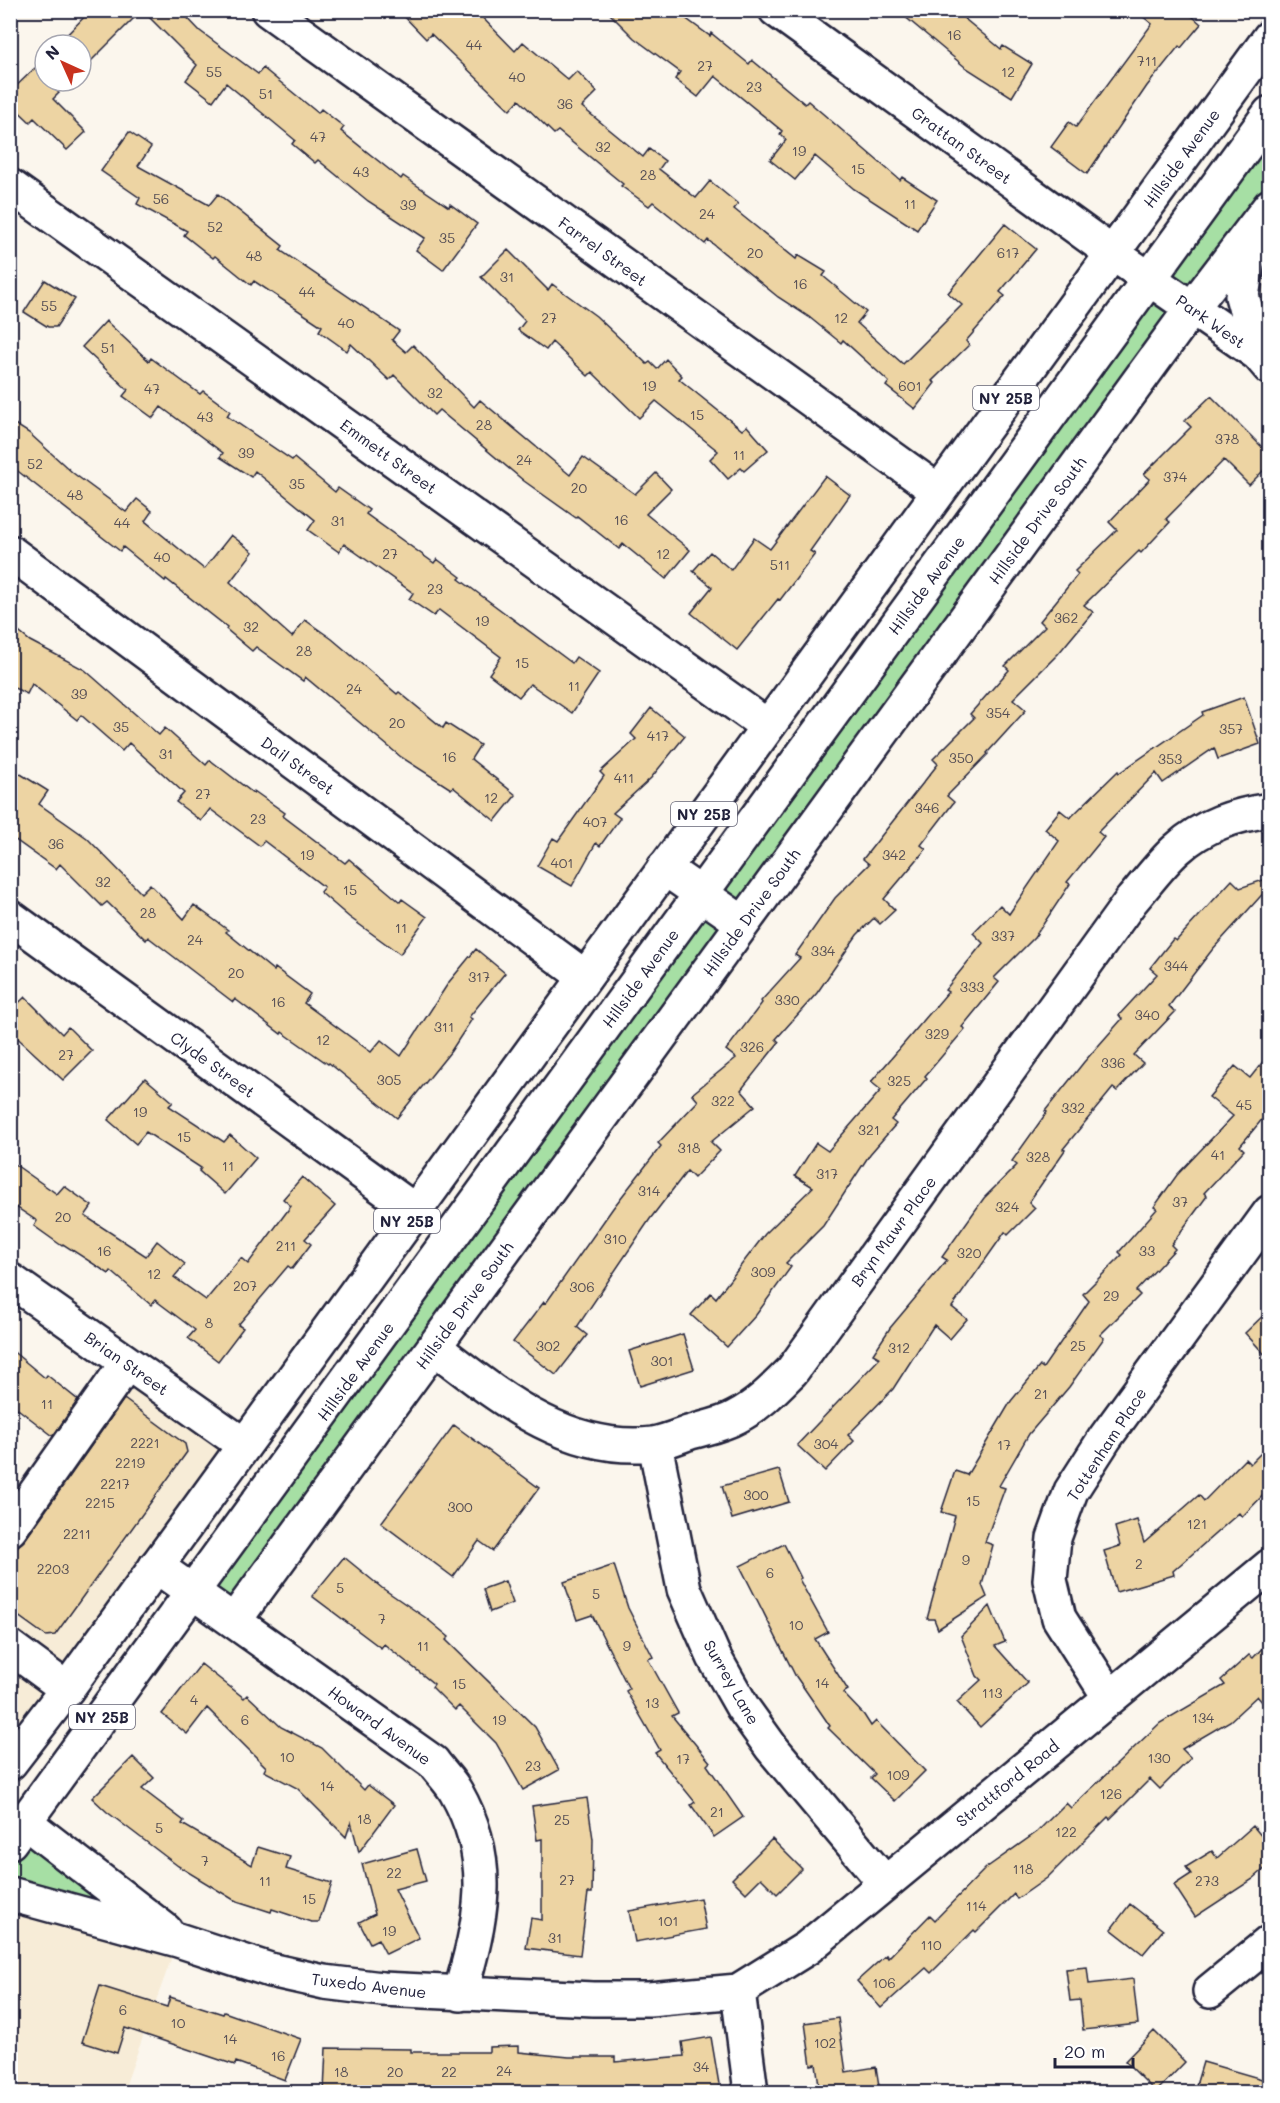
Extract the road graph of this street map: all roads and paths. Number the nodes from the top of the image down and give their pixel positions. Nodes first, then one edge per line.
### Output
1 (268, 10) edge
2 (776, 10) edge
3 (1269, 37) edge
4 (1269, 113) edge
5 (10, 186) edge
6 (1269, 207) edge
7 (1112, 253) junction
8 (1149, 279) junction
9 (1192, 308) junction
10 (1264, 361) edge
11 (938, 491) junction
12 (10, 552) edge
13 (767, 726) junction
14 (1269, 810) edge
15 (664, 868) junction
16 (701, 894) junction
17 (10, 917) edge
18 (742, 923) junction
19 (585, 977) junction
20 (415, 1211) junction
21 (1269, 1212) edge
22 (10, 1280) edge
23 (434, 1347) junction
24 (127, 1364) junction
25 (655, 1444) junction
26 (244, 1445) junction
27 (10, 1529) edge
28 (156, 1566) junction
29 (1269, 1566) edge
30 (193, 1593) junction
31 (234, 1621) junction
32 (10, 1647) edge
33 (67, 1689) junction
34 (1110, 1698) junction
35 (10, 1763) edge
36 (18, 1832) edge
37 (885, 1883) junction
38 (10, 1894) edge
39 (178, 1940) junction
40 (1268, 1947) edge
41 (738, 1991) junction
42 (1209, 1991) dead end
43 (459, 1994) junction
44 (752, 2092) edge

1 - 11 street, Farrel Street
2 - 7 street, Grattan Street
3 - 7 street, Hillside Avenue / NY 25B
4 - 8 street, Hillside Avenue / NY 25B
5 - 13 street, Emmett Street
6 - 9 street, Hillside Drive South
6 - 10 street
7 - 8 street, Grattan Street
7 - 11 street, Hillside Avenue / NY 25B
8 - 9 street, Park West
8 - 16 street, Hillside Avenue / NY 25B
9 - 10 street, Park West
9 - 18 street, Hillside Drive South
11 - 13 street, Hillside Avenue / NY 25B
12 - 19 street, Dail Street
13 - 15 street, Hillside Avenue / NY 25B
14 - 25 street, Bryn Mawr Place
15 - 16 street
15 - 19 street, Hillside Avenue / NY 25B
16 - 18 street
16 - 30 street, Hillside Avenue / NY 25B
17 - 20 street, Clyde Street
18 - 23 street, Hillside Drive South
19 - 20 street, Hillside Avenue / NY 25B
20 - 26 street, Hillside Avenue / NY 25B
21 - 34 street, Tottenham Place
22 - 24 street, Brian Street
23 - 25 street, Bryn Mawr Place
23 - 31 street, Hillside Drive South
24 - 26 street, Brian Street
24 - 27 street
25 - 37 street, Surrey Lane
26 - 28 street, Hillside Avenue / NY 25B
28 - 30 street, Howard Avenue
28 - 33 street, Hillside Avenue / NY 25B
29 - 34 street, Strattford Road
30 - 31 street, Howard Avenue
30 - 36 street, Hillside Avenue / NY 25B
31 - 43 street, Howard Avenue
32 - 33 street
33 - 35 street, Hillside Avenue / NY 25B
34 - 37 street, Strattford Road
36 - 39 street
37 - 41 street, Strattford Road
38 - 39 street, Tuxedo Avenue
39 - 43 street, Tuxedo Avenue
40 - 42 street
41 - 43 street, Tuxedo Avenue
41 - 44 street

